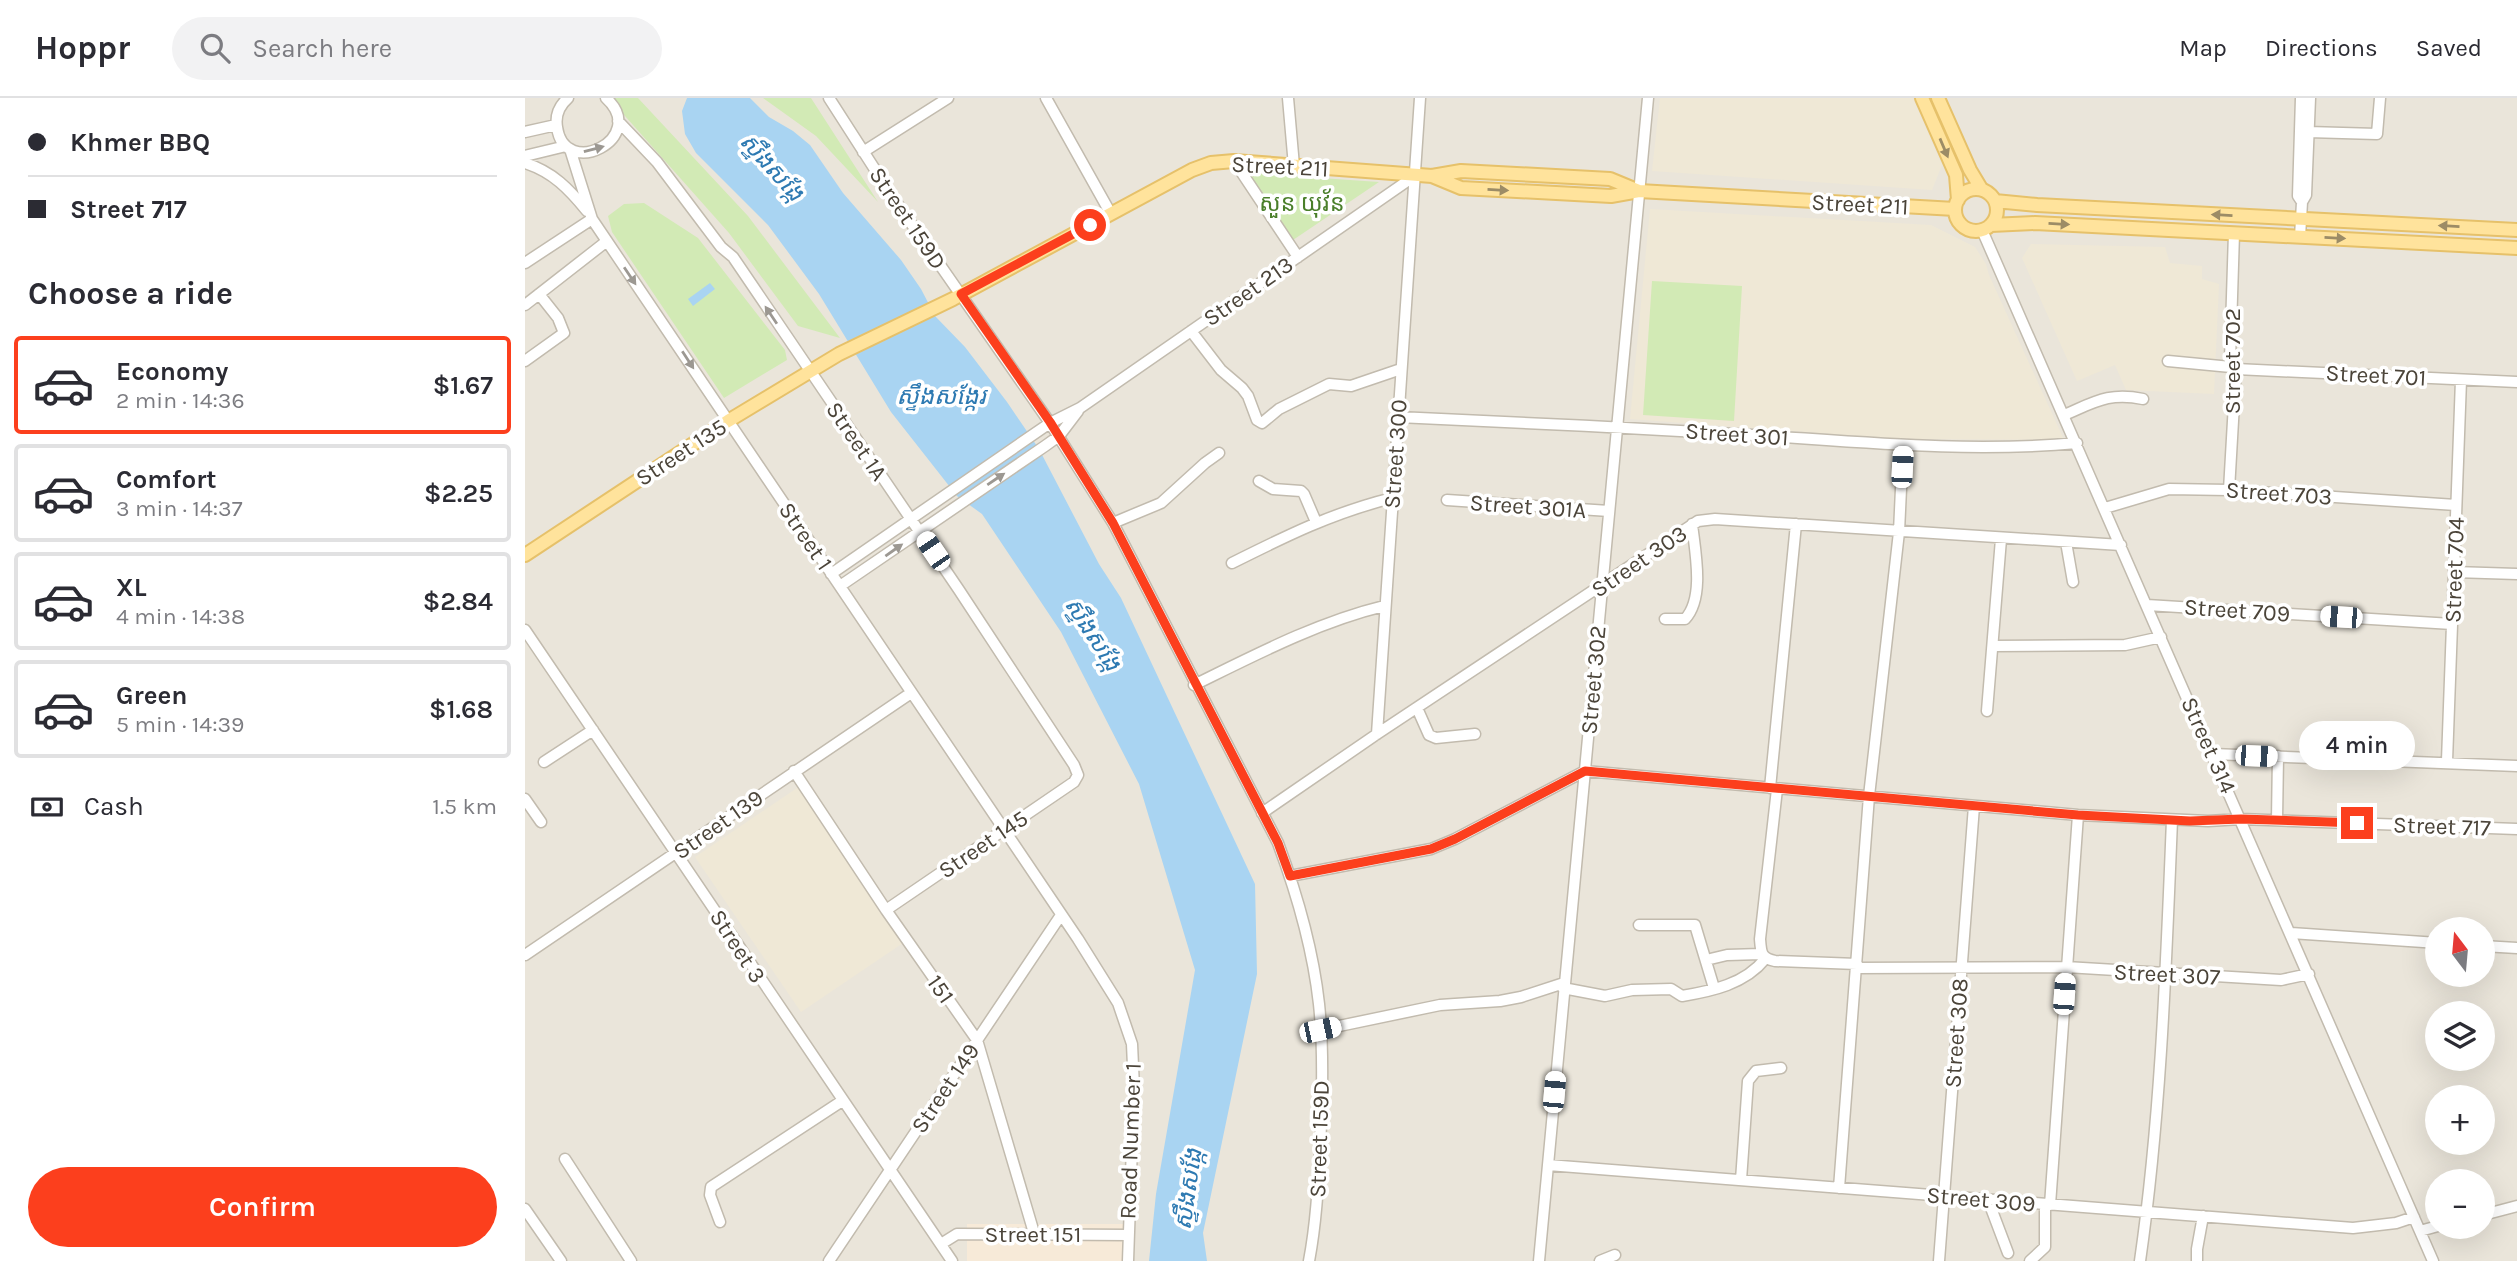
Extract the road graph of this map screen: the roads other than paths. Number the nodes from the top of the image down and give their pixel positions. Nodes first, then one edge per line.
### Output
1 (553, 98) edge
2 (568, 98) edge
3 (606, 98) edge
4 (829, 98) edge
5 (948, 98) edge
6 (1046, 98) edge
7 (1288, 98) edge
8 (1420, 98) edge
9 (1647, 98) edge
10 (1922, 98) edge
11 (1938, 98) edge
12 (2301, 98) edge
13 (2310, 98) edge
14 (2380, 98) edge
15 (558, 111) junction
16 (618, 121) junction
17 (556, 125) junction
18 (525, 132) edge
19 (2308, 132) junction
20 (568, 148) junction
21 (863, 152) junction
22 (525, 156) edge
23 (1234, 162) junction
24 (525, 163) edge
25 (1294, 166) junction
26 (1416, 175) junction
27 (1982, 190) junction
28 (1639, 191) junction
29 (1995, 201) junction
30 (2302, 202) junction
31 (1957, 205) junction
32 (1111, 214) junction
33 (591, 217) junction
34 (2301, 219) junction
35 (1986, 228) junction
36 (2517, 230) edge
37 (2234, 233) junction
38 (2300, 237) junction
39 (607, 241) junction
40 (2517, 247) edge
41 (1298, 257) junction
42 (525, 262) edge
43 (539, 293) junction
44 (957, 296) junction
45 (525, 304) edge
46 (1191, 331) junction
47 (839, 354) joint
48 (2168, 361) dead end
49 (525, 362) edge
50 (2233, 368) junction
51 (1401, 369) junction
52 (810, 372) junction
53 (2461, 380) junction
54 (2517, 382) edge
55 (2143, 400) dead end
56 (1080, 408) junction
57 (2064, 415) junction
58 (1398, 417) junction
59 (728, 421) junction
60 (1050, 422) junction
61 (1617, 427) junction
62 (1059, 436) junction
63 (2077, 443) junction
64 (1903, 445) junction
65 (1219, 453) dead end
66 (1259, 481) dead end
67 (2229, 490) junction
68 (1392, 498) junction
69 (1447, 500) dead end
70 (2456, 505) junction
71 (2105, 508) junction
72 (1609, 511) junction
73 (911, 519) junction
74 (1315, 522) junction
75 (1113, 523) junction
76 (1692, 524) junction
77 (1796, 524) junction
78 (919, 532) junction
79 (1899, 532) junction
80 (2001, 539) junction
81 (2066, 542) junction
82 (2121, 545) junction
83 (525, 555) edge
84 (1231, 563) dead end
85 (2454, 572) junction
86 (831, 574) junction
87 (2517, 574) edge
88 (2073, 582) dead end
89 (840, 586) junction
90 (1602, 587) junction
91 (2147, 605) junction
92 (1384, 606) junction
93 (1665, 619) dead end
94 (2452, 624) junction
95 (525, 630) edge
96 (2161, 637) junction
97 (1993, 646) junction
98 (1194, 685) junction
99 (911, 692) junction
100 (1417, 708) junction
101 (1987, 711) dead end
102 (593, 730) junction
103 (1377, 734) junction
104 (1475, 734) dead end
105 (2213, 754) junction
106 (2277, 756) junction
107 (2447, 761) junction
108 (544, 762) dead end
109 (2517, 766) edge
110 (794, 771) junction
111 (1585, 771) junction
112 (1078, 775) joint
113 (1774, 788) junction
114 (1870, 796) junction
115 (525, 799) edge
116 (1974, 806) junction
117 (1262, 813) junction
118 (2078, 815) junction
119 (2241, 819) junction
120 (2172, 820) junction
121 (2277, 820) junction
122 (541, 822) dead end
123 (2517, 829) edge
124 (1005, 831) junction
125 (676, 853) junction
126 (1290, 876) junction
127 (885, 910) junction
128 (1061, 915) junction
129 (1639, 925) dead end
130 (2291, 933) junction
131 (2425, 942) edge
132 (2495, 947) edge
133 (2517, 948) edge
134 (525, 955) edge
135 (1763, 956) junction
136 (1706, 960) junction
137 (1856, 966) junction
138 (2066, 967) junction
139 (1961, 968) junction
140 (2166, 974) junction
141 (2309, 974) junction
142 (1563, 985) junction
143 (1714, 988) junction
144 (1320, 1030) junction
145 (977, 1040) junction
146 (1780, 1068) dead end
147 (842, 1101) junction
148 (565, 1159) dead end
149 (1548, 1165) junction
150 (890, 1171) junction
151 (1741, 1180) junction
152 (1839, 1188) junction
153 (1943, 1196) junction
154 (1988, 1200) junction
155 (2047, 1205) junction
156 (2517, 1206) edge
157 (526, 1211) edge
158 (2147, 1212) junction
159 (2495, 1212) edge
160 (2203, 1216) junction
161 (2414, 1217) junction
162 (720, 1222) dead end
163 (2425, 1230) edge
164 (2420, 1231) junction
165 (1034, 1233) junction
166 (1128, 1235) junction
167 (941, 1244) junction
168 (2008, 1252) dead end
169 (1615, 1255) dead end
170 (561, 1261) edge
171 (631, 1261) edge
172 (829, 1261) edge
173 (952, 1261) edge
174 (1128, 1261) edge
175 (1309, 1261) edge
176 (1539, 1261) edge
177 (1600, 1261) edge
178 (1939, 1261) edge
179 (2031, 1261) edge
180 (2140, 1261) edge
181 (2197, 1261) edge
182 (2433, 1261) edge

1 - 15 street
2 - 15 street
3 - 16 street, Street 1A
4 - 21 street, Street 159D
5 - 21 street
6 - 32 street
7 - 25 street
8 - 26 street, Street 300
9 - 28 street, Street 302
10 -> 31 main road
11 - 27 main road
12 - 30 street
13 - 19 street
14 - 19 street
15 - 17 street
20 -> 16 street
52 -> 16 street, Street 1A
17 - 18 street
17 - 20 street, Street 1
19 - 30 street
20 - 22 street
20 - 33 street, Street 1
21 - 44 street, Street 159D
23 - 25 main road, Street 211
23 - 32 main road, Street 211
23 - 41 street
24 - 33 street
25 - 26 main road, Street 211
26 - 28 main road, Street 211
26 - 41 street, Street 213
26 - 51 street, Street 300
27 - 29 main road
27 - 31 main road
28 - 31 main road, Street 211
28 - 61 street, Street 302
34 -> 29 main road
29 - 35 main road
30 - 34 street
31 - 35 main road
32 - 44 main road, Street 211
33 - 39 street, Street 1
33 - 42 street
36 -> 34 main road
34 - 38 street
35 -> 37 main road
35 - 57 street, Street 314
37 - 38 main road
37 - 50 street, Street 702
38 -> 40 main road
39 - 43 street
39 -> 59 street, Street 1
41 - 46 street, Street 213
43 - 45 street
43 - 49 street
44 - 47 main road, Street 211
44 - 60 street, Street 159D
46 - 51 street
46 - 56 street, Street 213
47 - 52 main road, Street 135
48 - 50 street, Street 701
50 - 53 street, Street 701
50 - 67 street, Street 702
51 - 58 street, Street 300
52 - 59 main road, Street 135
52 - 73 street, Street 1A
53 - 54 street, Street 701
53 - 70 street, Street 704
55 - 57 street
56 - 60 street, Street 213
56 - 62 street, Street 213
57 - 63 street, Street 314
58 - 61 street, Street 301
58 - 68 street, Street 300
59 - 83 main road, Street 135
59 - 86 street, Street 1
60 - 62 street, Street 159D
60 - 73 street, Street 213
61 - 64 street, Street 301
61 - 72 street, Street 302
62 - 75 street, Street 159D
78 -> 62 street, Street 213
63 - 64 street, Street 301
63 - 71 street, Street 314
64 - 79 street
65 - 75 street
66 - 74 street
67 - 70 street, Street 703
67 - 71 street, Street 703
68 - 74 street
68 - 92 street, Street 300
69 - 72 street, Street 301A
70 - 85 street, Street 704
71 - 82 street, Street 314
72 - 90 street, Street 302
73 - 78 street, Street 1A
73 - 86 street
74 - 84 street
75 - 98 street, Street 159D
76 - 77 street, Street 303
76 - 90 street, Street 303
76 - 93 street
77 - 79 street, Street 303
77 - 113 street
89 -> 78 street, Street 213
78 - 112 street, Street 1A
79 - 80 street, Street 303
79 - 114 street
80 - 81 street, Street 303
80 - 97 street
81 - 82 street, Street 303
81 - 88 street
82 - 91 street, Street 314
85 - 87 street
85 - 94 street, Street 704
86 - 89 street, Street 1
89 - 99 street, Street 1
90 - 100 street, Street 303
90 - 111 street, Street 302
91 - 94 street, Street 709
91 - 96 street, Street 314
92 - 98 street
92 - 103 street, Street 300
94 - 107 street, Street 704
95 - 102 street, Street 3
96 - 97 street
96 - 105 street, Street 314
97 - 101 street
98 - 117 street, Street 159D
99 - 110 street, Street 139
99 - 124 street, Street 1
100 - 103 street, Street 303
100 - 104 street
102 - 108 street
102 - 125 street, Street 3
103 - 117 street, Street 303
105 - 106 street
105 - 119 street, Street 314
106 - 107 street
106 - 121 street
107 - 109 street
110 - 125 street, Street 139
110 - 127 street, 151
111 - 113 street, Street 717
111 - 126 street
111 - 142 street, Street 302
112 - 124 street, Street 145
113 - 114 street, Street 717
113 - 135 street
114 - 116 street, Street 717
114 - 137 street
115 - 122 street
116 - 118 street, Street 717
116 - 139 street, Street 308
117 - 126 street, Street 159D
118 - 120 street, Street 717
118 - 138 street
119 - 120 street, Street 717
119 - 121 street, Street 717
119 - 130 street, Street 314
120 - 140 street
121 - 123 street, Street 717
124 - 127 street, Street 145
124 - 128 street, Street 1
125 - 134 street, Street 139
125 - 147 street, Street 3
126 - 144 street, Street 159D
127 - 145 street, 151
128 - 145 street, Street 149
128 - 166 street, Road Number 1
129 - 136 street
130 - 131 street
130 - 141 street, Street 314
132 - 133 street
135 - 136 street, Street 307
135 - 137 street, Street 307
135 - 143 street
136 - 143 street
137 - 139 street, Street 307
137 - 152 street
138 - 139 street, Street 307
138 - 140 street, Street 307
138 - 155 street
139 - 153 street, Street 308
140 - 141 street, Street 307
140 - 158 street
141 - 161 street, Street 314
142 - 143 street
142 - 144 street
142 - 149 street, Street 302
144 - 175 street, Street 159D
145 - 150 street, Street 149
145 - 165 street, 151
146 - 151 street
147 - 150 street, Street 3
147 - 162 street
148 - 171 street
149 - 151 street, Street 309
149 - 176 street, Street 302
150 - 167 street, Street 3
150 - 172 street, Street 149
151 - 152 street, Street 309
152 - 153 street, Street 309
153 - 154 street, Street 309
153 - 178 street, Street 308
154 - 155 street, Street 309
154 - 168 street
155 - 158 street, Street 309
155 - 179 street
156 - 159 street
157 - 170 street
158 - 160 street, Street 309
158 - 180 street
160 - 161 street, Street 309
160 - 181 street
161 - 164 street, Street 314
163 - 164 street
164 - 182 street, Street 314
165 - 166 street, Street 151
165 - 167 street, Street 151
166 - 174 street, Road Number 1
167 - 173 street, Street 3
169 - 177 street

